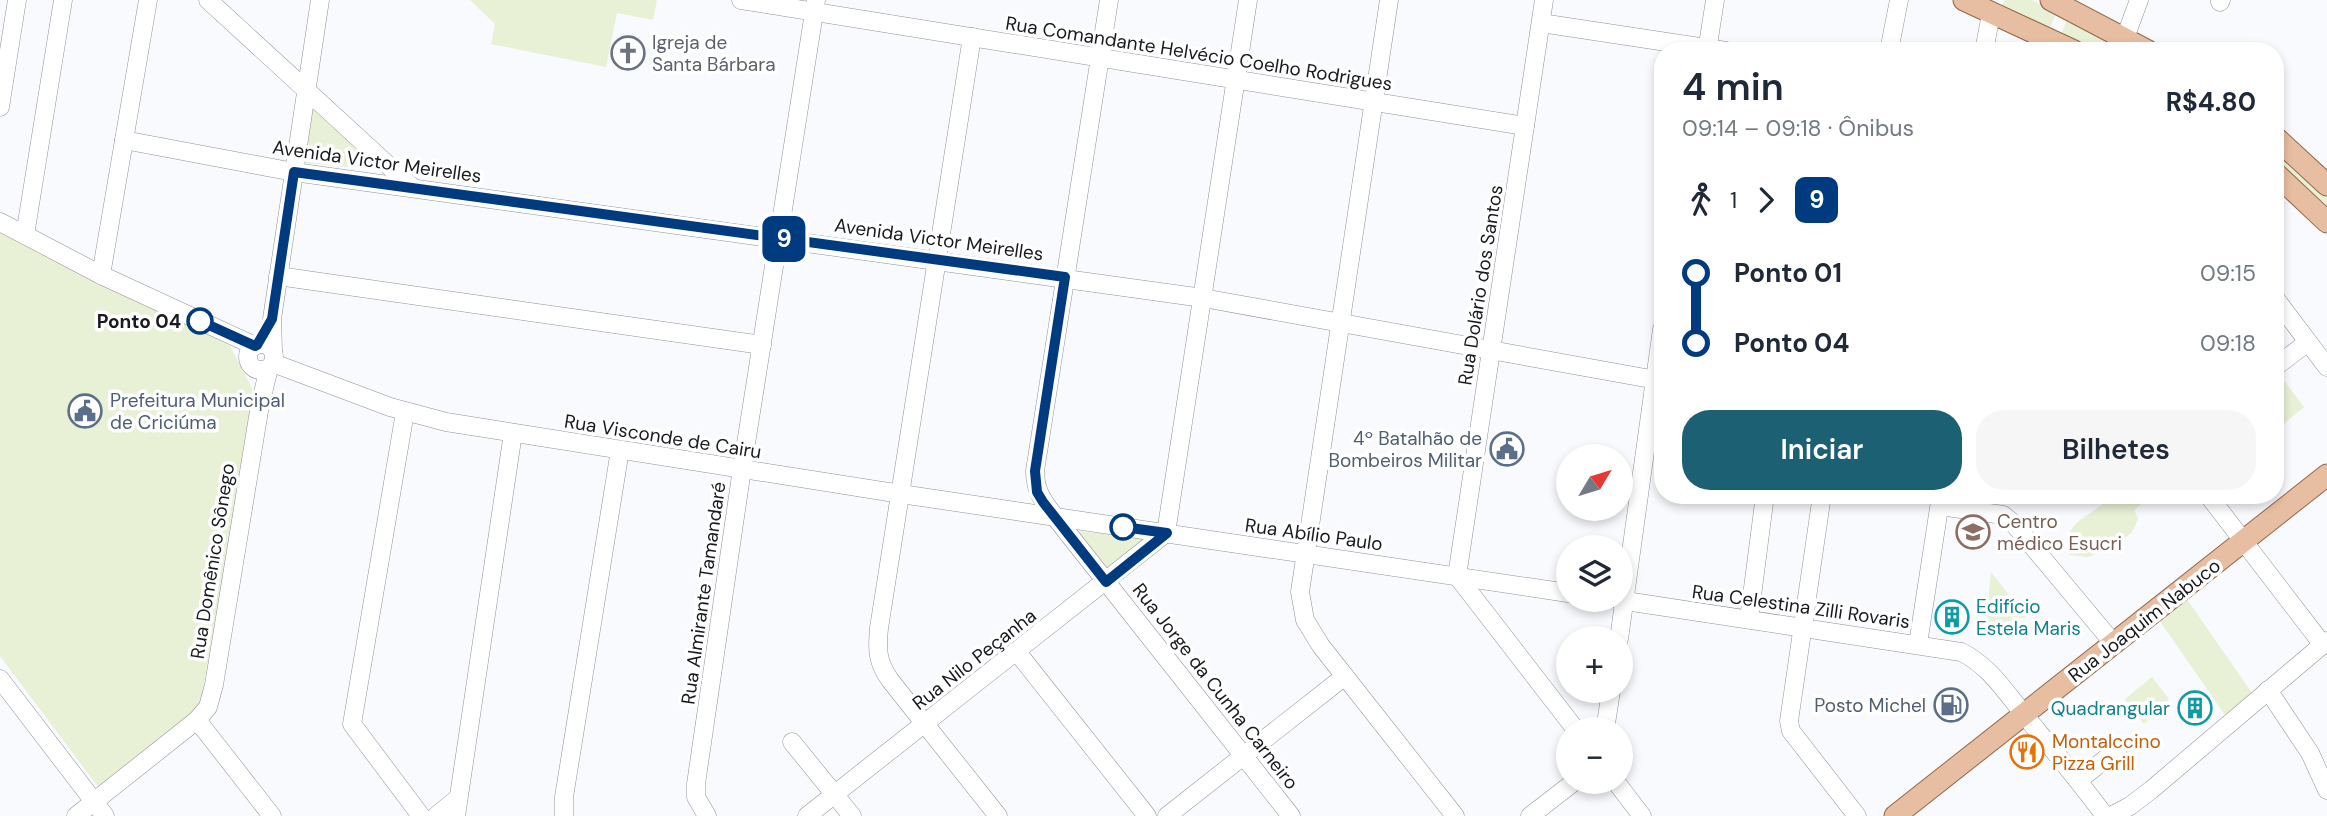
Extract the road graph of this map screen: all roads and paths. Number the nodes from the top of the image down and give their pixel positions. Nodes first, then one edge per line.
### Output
1 (17, 0) edge
2 (63, 0) edge
3 (148, 0) edge
4 (208, 0) edge
5 (320, 0) edge
6 (741, 0) edge
7 (1109, 0) edge
8 (1248, 0) edge
9 (1389, 0) edge
10 (1544, 0) edge
11 (1715, 0) edge
12 (1899, 0) edge
13 (1964, 0) edge
14 (2051, 0) edge
15 (2139, 0) edge
16 (815, 6) edge
17 (1993, 7) edge
18 (1541, 23) junction
19 (972, 37) junction
20 (1662, 42) edge
21 (1708, 42) edge
22 (1891, 42) edge
23 (1986, 42) edge
24 (2057, 42) edge
25 (2119, 42) edge
26 (2123, 42) edge
27 (1100, 58) junction
28 (1236, 80) junction
29 (306, 90) junction
30 (1373, 103) junction
31 (0, 107) edge
32 (1525, 126) junction
33 (124, 140) junction
34 (2284, 145) edge
35 (294, 172) junction
36 (2284, 181) edge
37 (2327, 185) edge
38 (412, 188) junction
39 (0, 222) edge
40 (2327, 222) edge
41 (25, 235) junction
42 (779, 238) junction
43 (937, 261) junction
44 (101, 275) junction
45 (278, 275) junction
46 (1065, 277) junction
47 (1203, 298) junction
48 (2284, 310) edge
49 (1340, 322) junction
50 (2308, 342) junction
51 (762, 345) junction
52 (1491, 351) junction
53 (261, 357) junction
54 (2284, 360) edge
55 (2327, 367) edge
56 (1654, 379) edge
57 (1654, 405) edge
58 (405, 412) junction
59 (513, 433) junction
60 (620, 450) junction
61 (742, 470) junction
62 (2327, 475) edge
63 (901, 494) junction
64 (1764, 504) edge
65 (1821, 504) edge
66 (1940, 504) edge
67 (1954, 504) edge
68 (2215, 504) edge
69 (1055, 517) junction
70 (1167, 533) junction
71 (1633, 535) edge
72 (2244, 541) junction
73 (1305, 554) junction
74 (1457, 576) junction
75 (1106, 582) junction
76 (1556, 591) edge
77 (1633, 603) edge
78 (1749, 619) junction
79 (1803, 627) junction
80 (2325, 643) edge
81 (1917, 644) junction
82 (2114, 644) junction
83 (1017, 652) junction
84 (1345, 676) junction
85 (0, 679) edge
86 (2268, 690) junction
87 (2024, 714) junction
88 (1566, 717) edge
89 (197, 720) junction
90 (925, 724) junction
91 (792, 742) dead end
92 (2118, 749) dead end
93 (1244, 756) junction
94 (2079, 780) junction
95 (2327, 790) edge
96 (835, 794) junction
97 (1558, 794) edge
98 (1625, 794) edge
99 (458, 798) junction
100 (99, 809) edge
101 (76, 816) edge
102 (272, 816) edge
103 (421, 816) edge
104 (436, 816) edge
105 (456, 816) edge
106 (564, 816) edge
107 (707, 816) edge
108 (807, 816) edge
109 (852, 816) edge
110 (998, 816) edge
111 (1147, 816) edge
112 (1167, 816) edge
113 (1291, 816) edge
114 (1455, 816) edge
115 (1530, 816) edge
116 (1642, 816) edge
117 (1857, 816) edge
118 (1895, 816) edge
119 (2105, 816) edge
120 (2111, 816) edge

1 - 31 street
2 - 41 street
3 - 33 street
4 - 29 street
5 - 29 street, Rua Domênico Sônego
6 - 16 street, Rua Comandante Helvécio Coelho Rodrigues
7 - 27 street, Rua Jorge da Cunha Carneiro
8 - 28 street
9 - 30 street
10 - 18 street, Rua Dolário dos Santos
11 - 21 street
12 - 22 street
13 - 17 main road
14 - 25 main road
15 - 26 street
16 - 19 street, Rua Comandante Helvécio Coelho Rodrigues
16 - 42 street, Rua Almirante Tamandaré
17 - 23 street
17 - 24 main road
18 - 20 street
18 - 32 street, Rua Dolário dos Santos
19 - 27 street, Rua Comandante Helvécio Coelho Rodrigues
19 - 43 street
27 - 28 street, Rua Comandante Helvécio Coelho Rodrigues
27 - 46 street, Rua Jorge da Cunha Carneiro
28 - 30 street, Rua Comandante Helvécio Coelho Rodrigues
28 - 47 street
29 - 35 street, Rua Domênico Sônego
29 - 38 street
30 - 32 street, Rua Comandante Helvécio Coelho Rodrigues
30 - 49 street
32 - 52 street, Rua Dolário dos Santos
33 - 35 street, Avenida Victor Meirelles
33 - 44 street
34 - 37 main road
35 - 38 street, Avenida Victor Meirelles
35 - 45 street, Rua Domênico Sônego
36 - 40 main road
38 - 42 street, Avenida Victor Meirelles
39 - 41 street, Rua Visconde de Cairu
41 - 44 street, Rua Visconde de Cairu
42 - 43 street, Avenida Victor Meirelles
42 - 51 street, Rua Almirante Tamandaré
43 - 46 street, Avenida Victor Meirelles
43 - 63 street
44 - 53 street, Rua Visconde de Cairu
45 - 51 street
45 - 53 street, Rua Domênico Sônego
46 - 47 street, Avenida Victor Meirelles
46 - 69 street, Rua Jorge da Cunha Carneiro
47 - 49 street, Avenida Victor Meirelles
47 - 70 street
48 - 50 street
49 - 52 street, Avenida Victor Meirelles
49 - 73 street
50 - 54 street
50 - 55 street
51 - 61 street, Rua Almirante Tamandaré
52 - 56 street, Avenida Victor Meirelles
52 - 74 street, Rua Dolário dos Santos
53 - 58 street, Rua Visconde de Cairu
53 - 89 street, Rua Domênico Sônego
57 - 71 street
58 - 59 street, Rua Visconde de Cairu
58 - 103 street
59 - 60 street, Rua Visconde de Cairu
59 - 99 street
60 - 61 street, Rua Visconde de Cairu
60 - 106 street
61 - 63 street, Rua Visconde de Cairu
61 - 107 street, Rua Almirante Tamandaré
62 - 72 main road, Rua Joaquim Nabuco
63 - 69 street, Rua Visconde de Cairu
63 - 90 street
64 - 78 street
65 - 79 street
66 - 81 street
67 - 82 street
68 - 72 street
69 - 70 street, Rua Abílio Paulo
69 - 75 street, Rua Jorge da Cunha Carneiro
70 - 73 street, Rua Abílio Paulo
70 - 75 street, Rua Nilo Peçanha
72 - 80 street
72 - 82 main road, Rua Joaquim Nabuco
73 - 74 street, Rua Abílio Paulo
73 - 84 street
74 - 76 street, Rua Abílio Paulo
74 - 88 street
75 - 83 street, Rua Nilo Peçanha
75 - 93 street, Rua Jorge da Cunha Carneiro
77 - 78 street, Rua Celestina Zilli Rovaris
78 - 79 street, Rua Celestina Zilli Rovaris
79 - 81 street, Rua Celestina Zilli Rovaris
79 - 117 street
80 - 86 street
81 - 87 street, Rua Celestina Zilli Rovaris
82 - 87 main road, Rua Joaquim Nabuco
83 - 90 street, Rua Nilo Peçanha
83 - 111 street
84 - 93 street
84 - 114 street
85 - 100 street
86 - 95 street
86 - 120 street
87 - 94 street, Rua Celestina Zilli Rovaris
87 - 118 main road, Rua Joaquim Nabuco
89 - 100 street
89 - 102 street
90 - 96 street, Rua Nilo Peçanha
90 - 110 street
91 - 96 street
92 - 94 street
93 - 112 street
93 - 113 street, Rua Jorge da Cunha Carneiro
94 - 119 street, Rua Celestina Zilli Rovaris
96 - 108 street, Rua Nilo Peçanha
96 - 109 street
97 - 115 street
98 - 116 street
99 - 104 street
99 - 105 street
100 - 101 street

